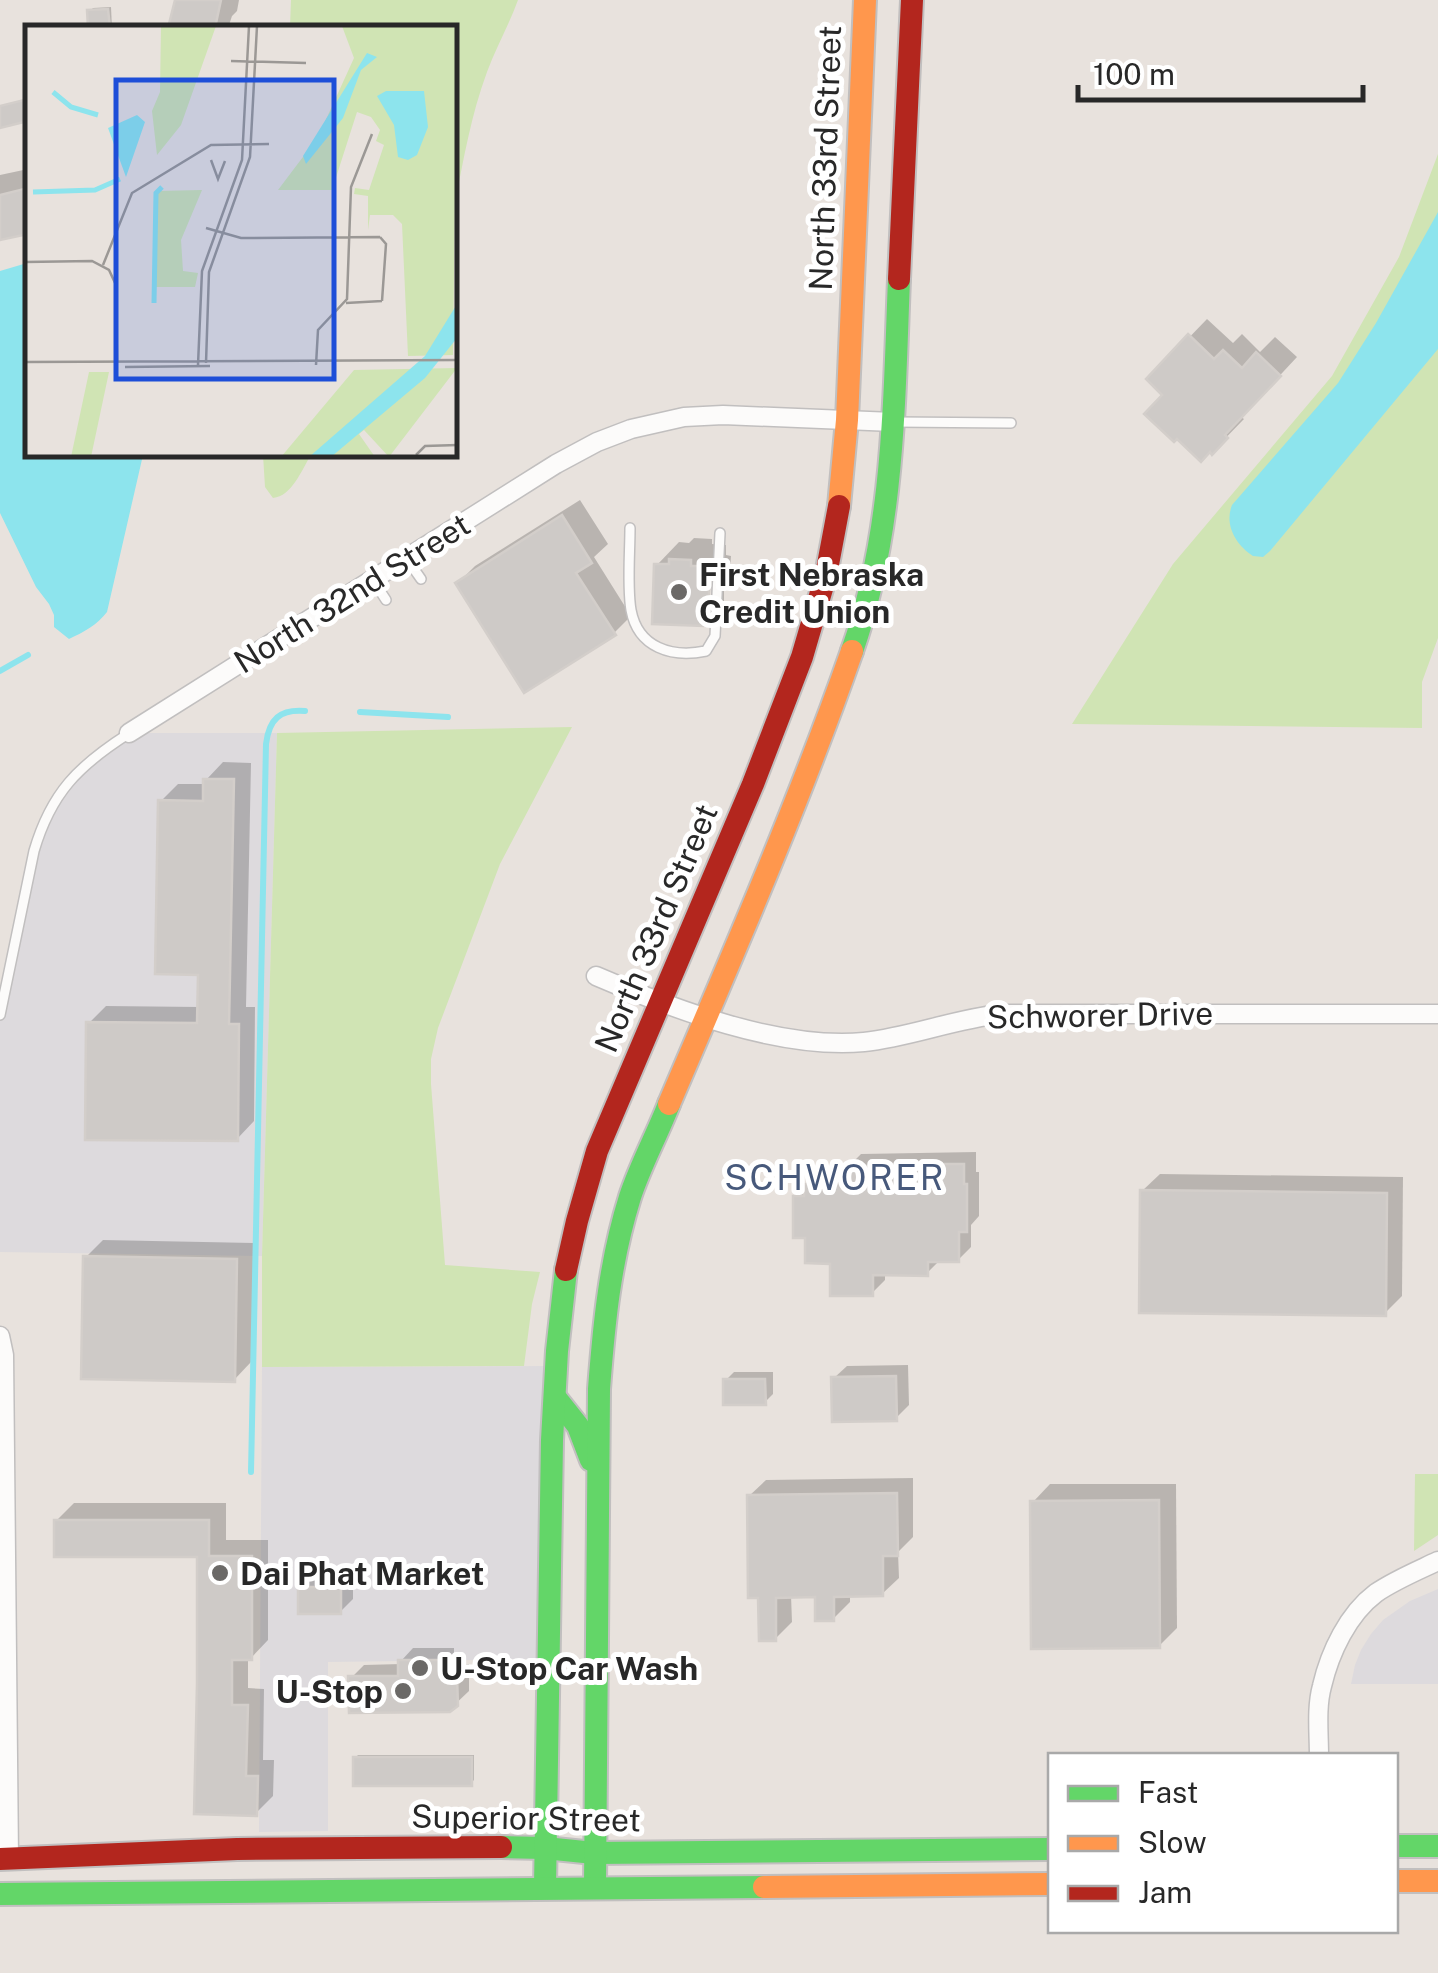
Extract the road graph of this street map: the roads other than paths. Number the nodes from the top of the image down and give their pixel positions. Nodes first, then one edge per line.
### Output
1 (864, 0) edge
2 (912, 0) edge
3 (847, 420) junction
4 (893, 422) junction
5 (1011, 423) dead end
6 (630, 528) dead end
7 (720, 533) dead end
8 (407, 559) junction
9 (421, 579) dead end
10 (372, 580) junction
11 (386, 600) dead end
12 (130, 733) joint
13 (596, 976) dead end
14 (660, 1001) junction
15 (1438, 1014) edge
16 (0, 1015) edge
17 (706, 1016) junction
18 (0, 1336) edge
19 (555, 1398) junction
20 (598, 1494) junction
21 (1438, 1561) edge
22 (1320, 1753) edge
23 (1398, 1846) edge
24 (1438, 1846) edge
25 (545, 1848) junction
26 (1048, 1850) edge
27 (594, 1853) junction
28 (3, 1864) edge
29 (1438, 1881) edge
30 (1398, 1882) edge
31 (1048, 1884) edge
32 (595, 1887) junction
33 (545, 1888) junction
34 (0, 1894) edge

1 - 3 main road, North 33rd Street
2 - 4 main road
3 - 4 street, North 32nd Street
3 - 8 street, North 32nd Street
3 - 14 main road, North 33rd Street
4 - 5 lane
4 - 17 main road
6 - 7 lane
8 - 9 lane
8 - 10 street, North 32nd Street
10 - 11 lane
10 - 12 street, North 32nd Street
12 - 16 lane, North 32nd Street
13 - 14 street, Schworer Drive
14 - 17 street, Schworer Drive
14 - 19 main road, North 33rd Street
15 - 17 street, Schworer Drive
17 - 20 main road
18 - 28 street
19 - 20 main road
19 - 25 main road, North 33rd Street
20 - 27 main road
21 - 22 street
23 - 24 main road
25 - 27 main road, Superior Street
25 - 28 main road, Superior Street
25 - 33 main road, North 33rd Street
26 - 27 main road, Superior Street
27 - 32 main road
29 - 30 main road
31 - 32 main road, Superior Street
32 - 33 main road, Superior Street
33 - 34 main road, Superior Street

